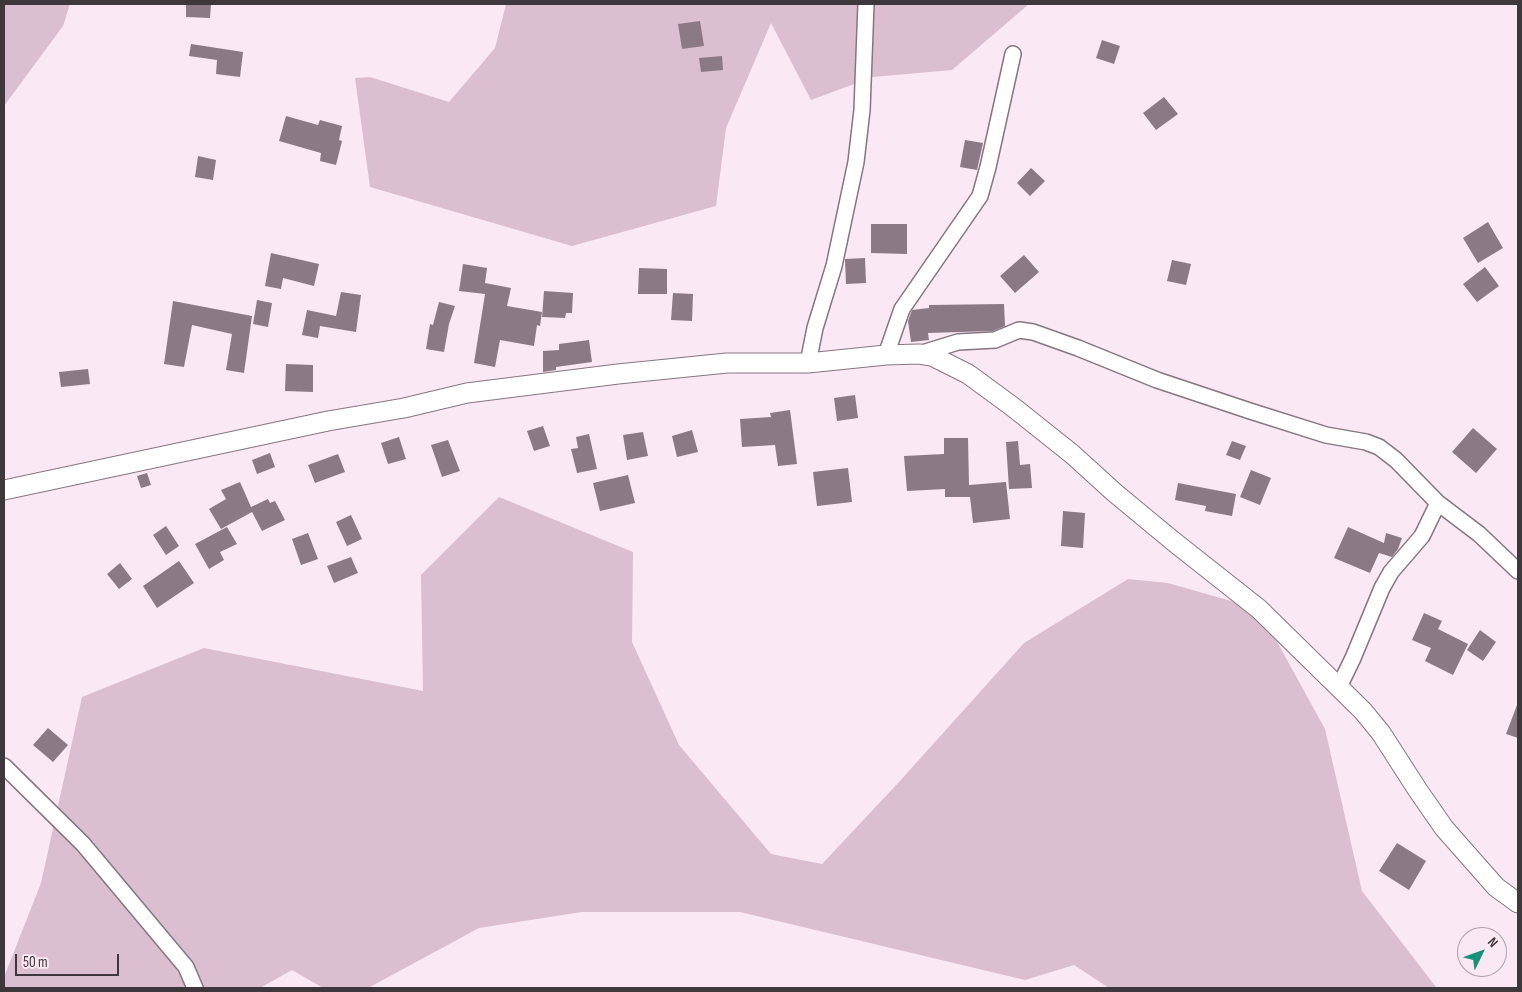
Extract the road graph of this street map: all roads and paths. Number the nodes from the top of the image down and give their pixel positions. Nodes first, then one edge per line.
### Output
1 (866, 4) edge
2 (1012, 54) dead end
3 (919, 354) junction
4 (886, 355) junction
5 (808, 363) junction
6 (4, 490) edge
7 (1438, 504) junction
8 (1518, 571) edge
9 (1339, 687) junction
10 (4, 766) edge
11 (1518, 903) edge
12 (195, 988) edge

1 - 5 street
2 - 4 street
3 - 4 street
3 - 7 street
3 - 9 street
4 - 5 street
5 - 6 street
7 - 8 street
7 - 9 street
9 - 11 street
10 - 12 street

